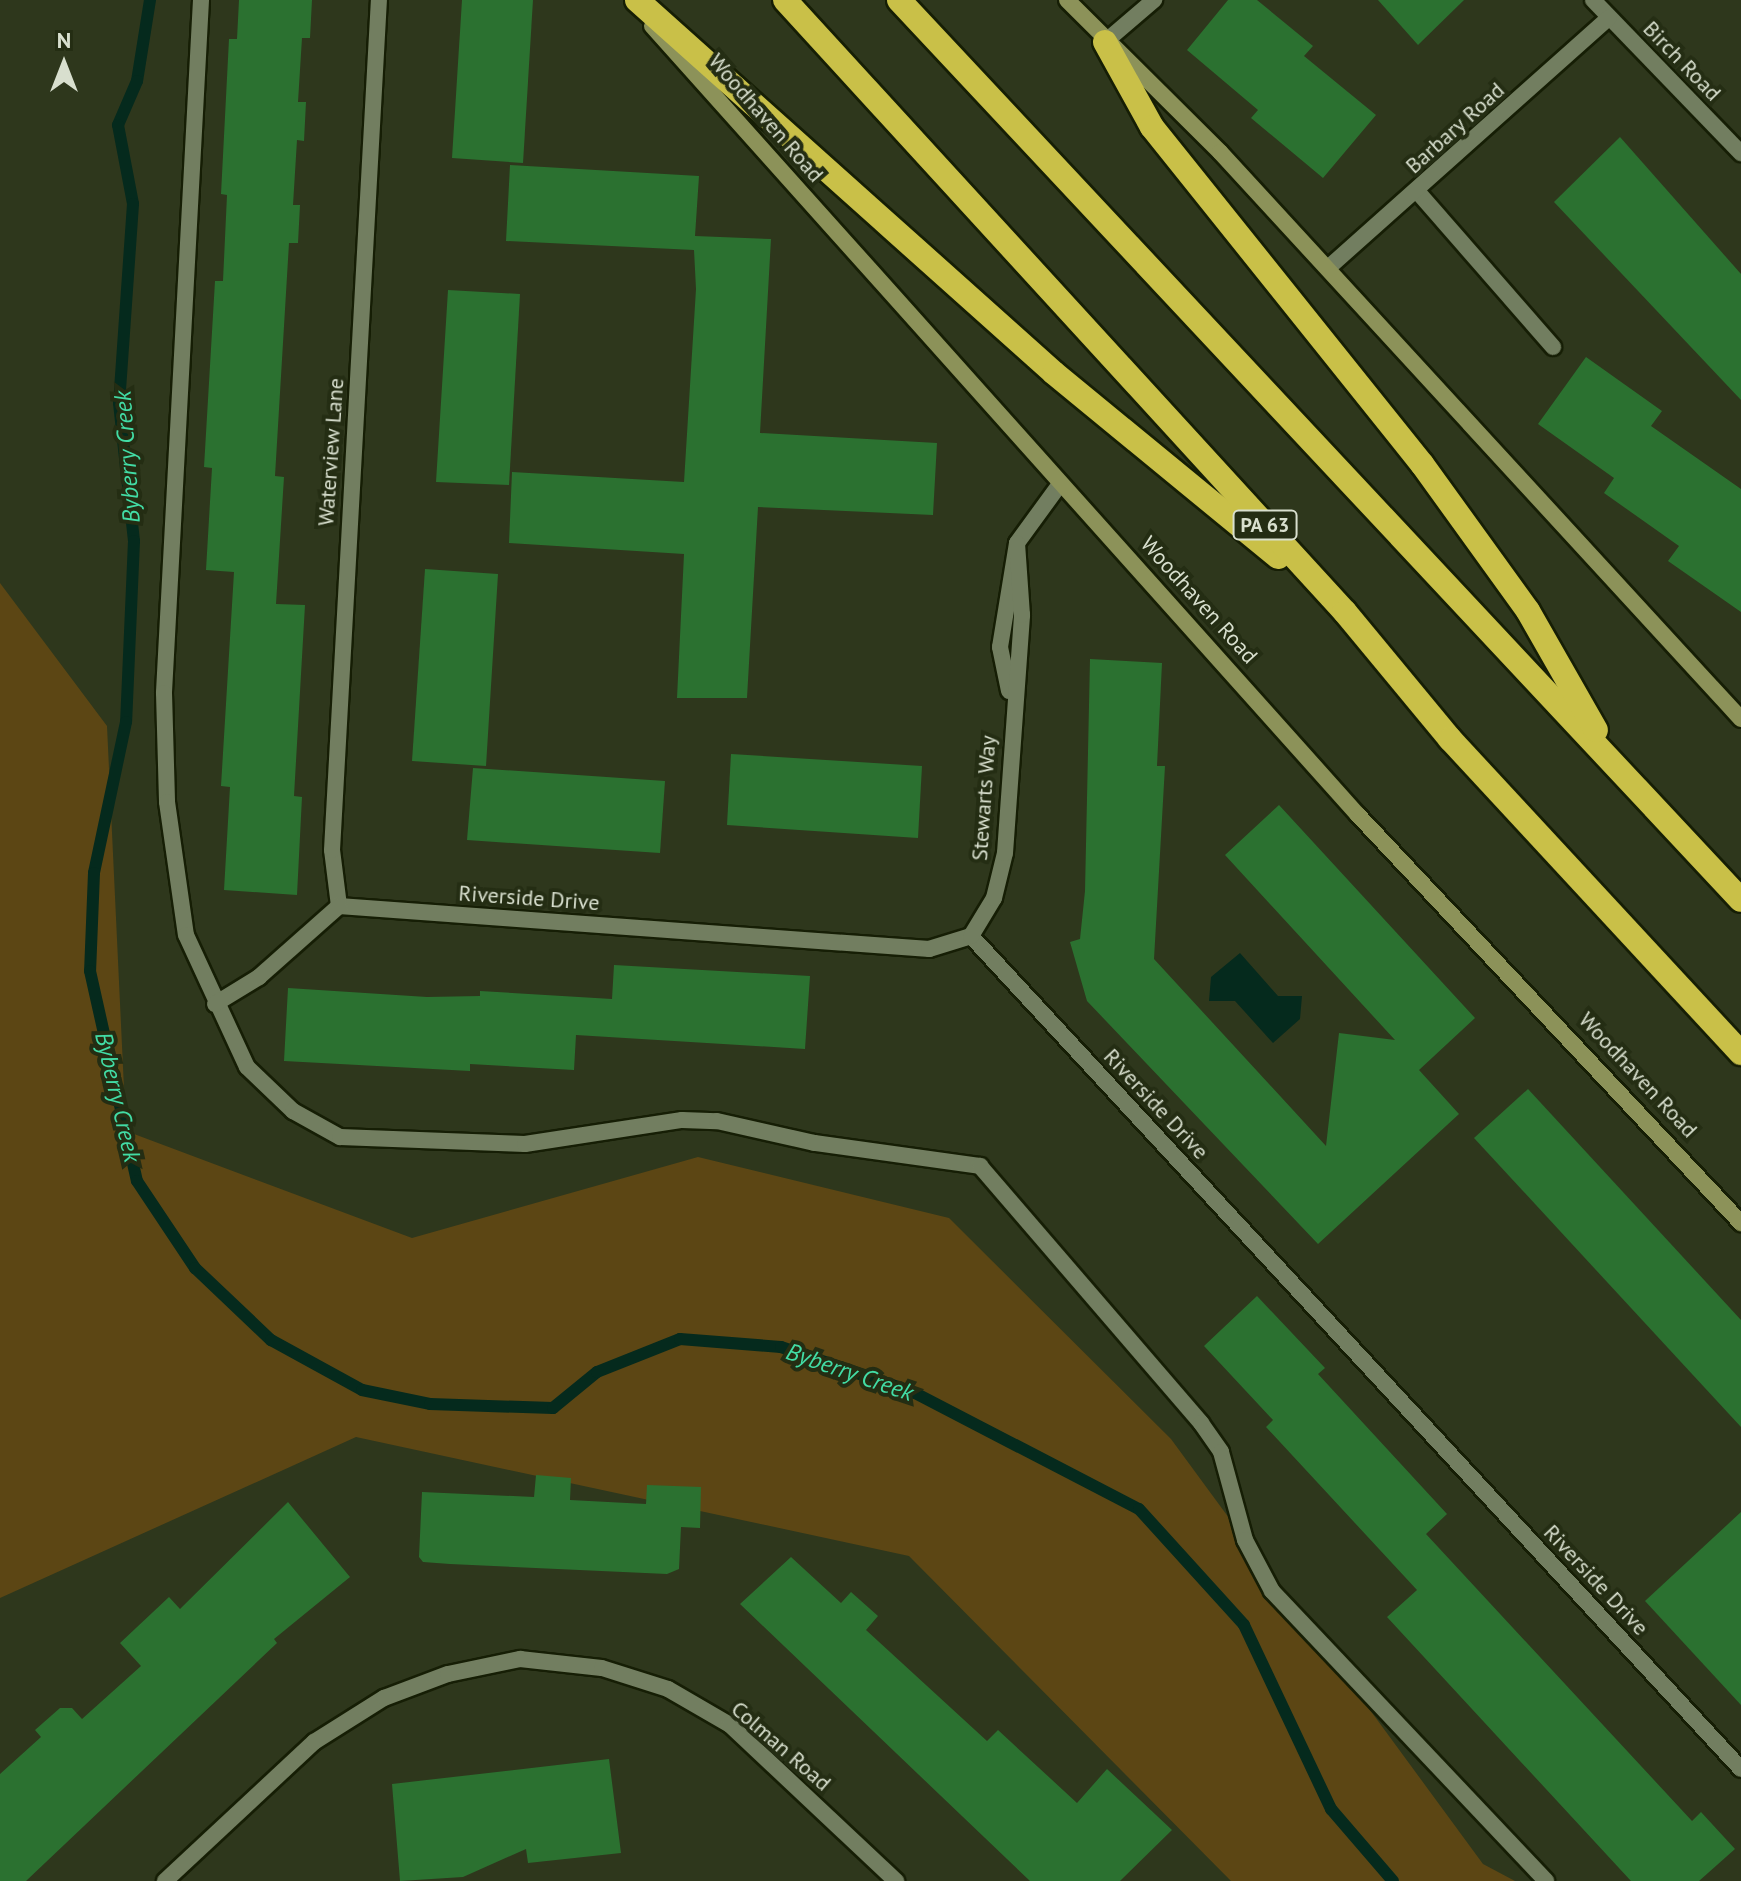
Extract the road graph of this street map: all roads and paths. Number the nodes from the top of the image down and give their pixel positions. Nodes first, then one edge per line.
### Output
1 (201, 0) edge
2 (379, 0) edge
3 (630, 0) edge
4 (637, 0) edge
5 (785, 0) edge
6 (899, 0) edge
7 (1067, 0) edge
8 (1154, 0) edge
9 (1593, 0) edge
10 (1609, 18) junction
11 (1105, 42) junction
12 (1741, 153) edge
13 (1417, 191) junction
14 (1328, 268) junction
15 (1553, 347) dead end
16 (1060, 484) junction
17 (1345, 612) junction
18 (1741, 719) edge
19 (1613, 760) junction
20 (1741, 900) edge
21 (339, 906) junction
22 (971, 936) junction
23 (215, 1004) junction
24 (1741, 1053) edge
25 (1741, 1223) edge
26 (1741, 1769) edge
27 (165, 1881) edge
28 (896, 1881) edge
29 (1546, 1881) edge

1 - 23 street
2 - 21 street, Waterview Lane
3 - 16 main road, Woodhaven Road
4 - 17 highway
5 - 17 highway, PA 63
6 - 19 highway
7 - 11 main road
8 - 11 street
9 - 10 street, Birch Road
10 - 12 street, Birch Road
10 - 13 street, Barbary Road
11 - 14 main road
11 - 19 highway
13 - 14 street, Barbary Road
13 - 15 street
14 - 18 main road
16 - 22 street, Stewarts Way
16 - 25 main road, Woodhaven Road
17 - 24 highway, PA 63
19 - 20 highway
21 - 22 street, Riverside Drive
21 - 23 street
22 - 26 street, Riverside Drive
23 - 29 street
27 - 28 street, Colman Road

